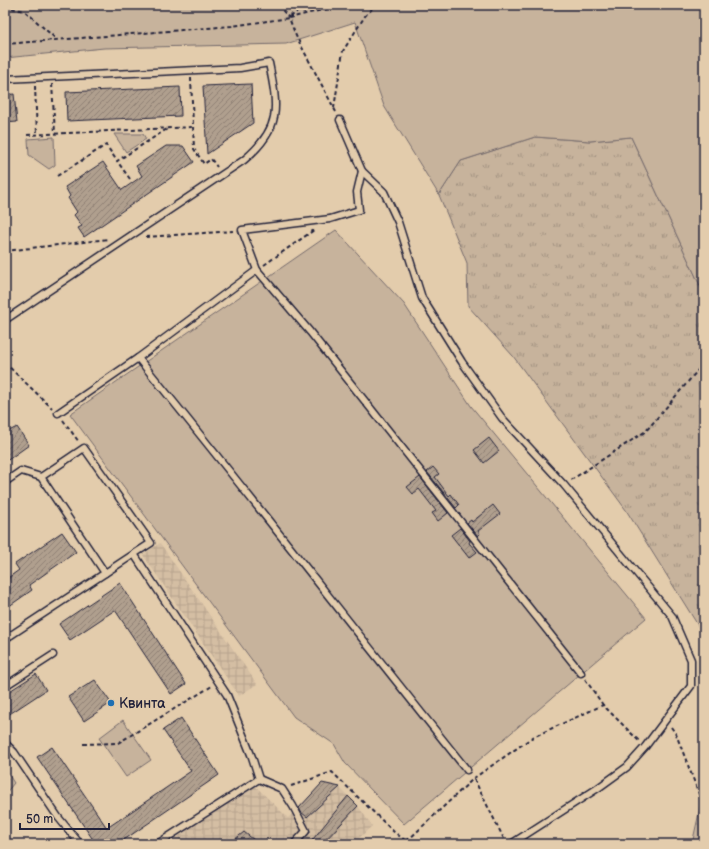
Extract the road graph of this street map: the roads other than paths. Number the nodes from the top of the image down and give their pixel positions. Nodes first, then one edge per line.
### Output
1 (5, 79) edge
2 (340, 120) road end
3 (362, 171) junction
4 (257, 270) junction
5 (5, 320) edge
6 (138, 358) junction
7 (58, 413) road end
8 (41, 477) junction
9 (5, 482) edge
10 (134, 554) junction
11 (105, 573) junction
12 (5, 639) edge
13 (53, 655) dead end
14 (581, 674) road end
15 (5, 686) edge
16 (5, 743) edge
17 (467, 770) road end
18 (259, 779) junction
19 (80, 844) edge
20 (157, 844) edge
21 (294, 844) edge
22 (511, 844) edge

1 - 5 lane
2 - 3 lane
3 - 4 lane
3 - 22 lane
4 - 6 lane
4 - 14 lane
6 - 7 lane
6 - 17 lane
8 - 9 lane
8 - 10 lane
8 - 11 lane
10 - 11 lane
10 - 18 lane
11 - 12 lane
13 - 15 lane
16 - 19 lane
18 - 20 lane
18 - 21 lane

